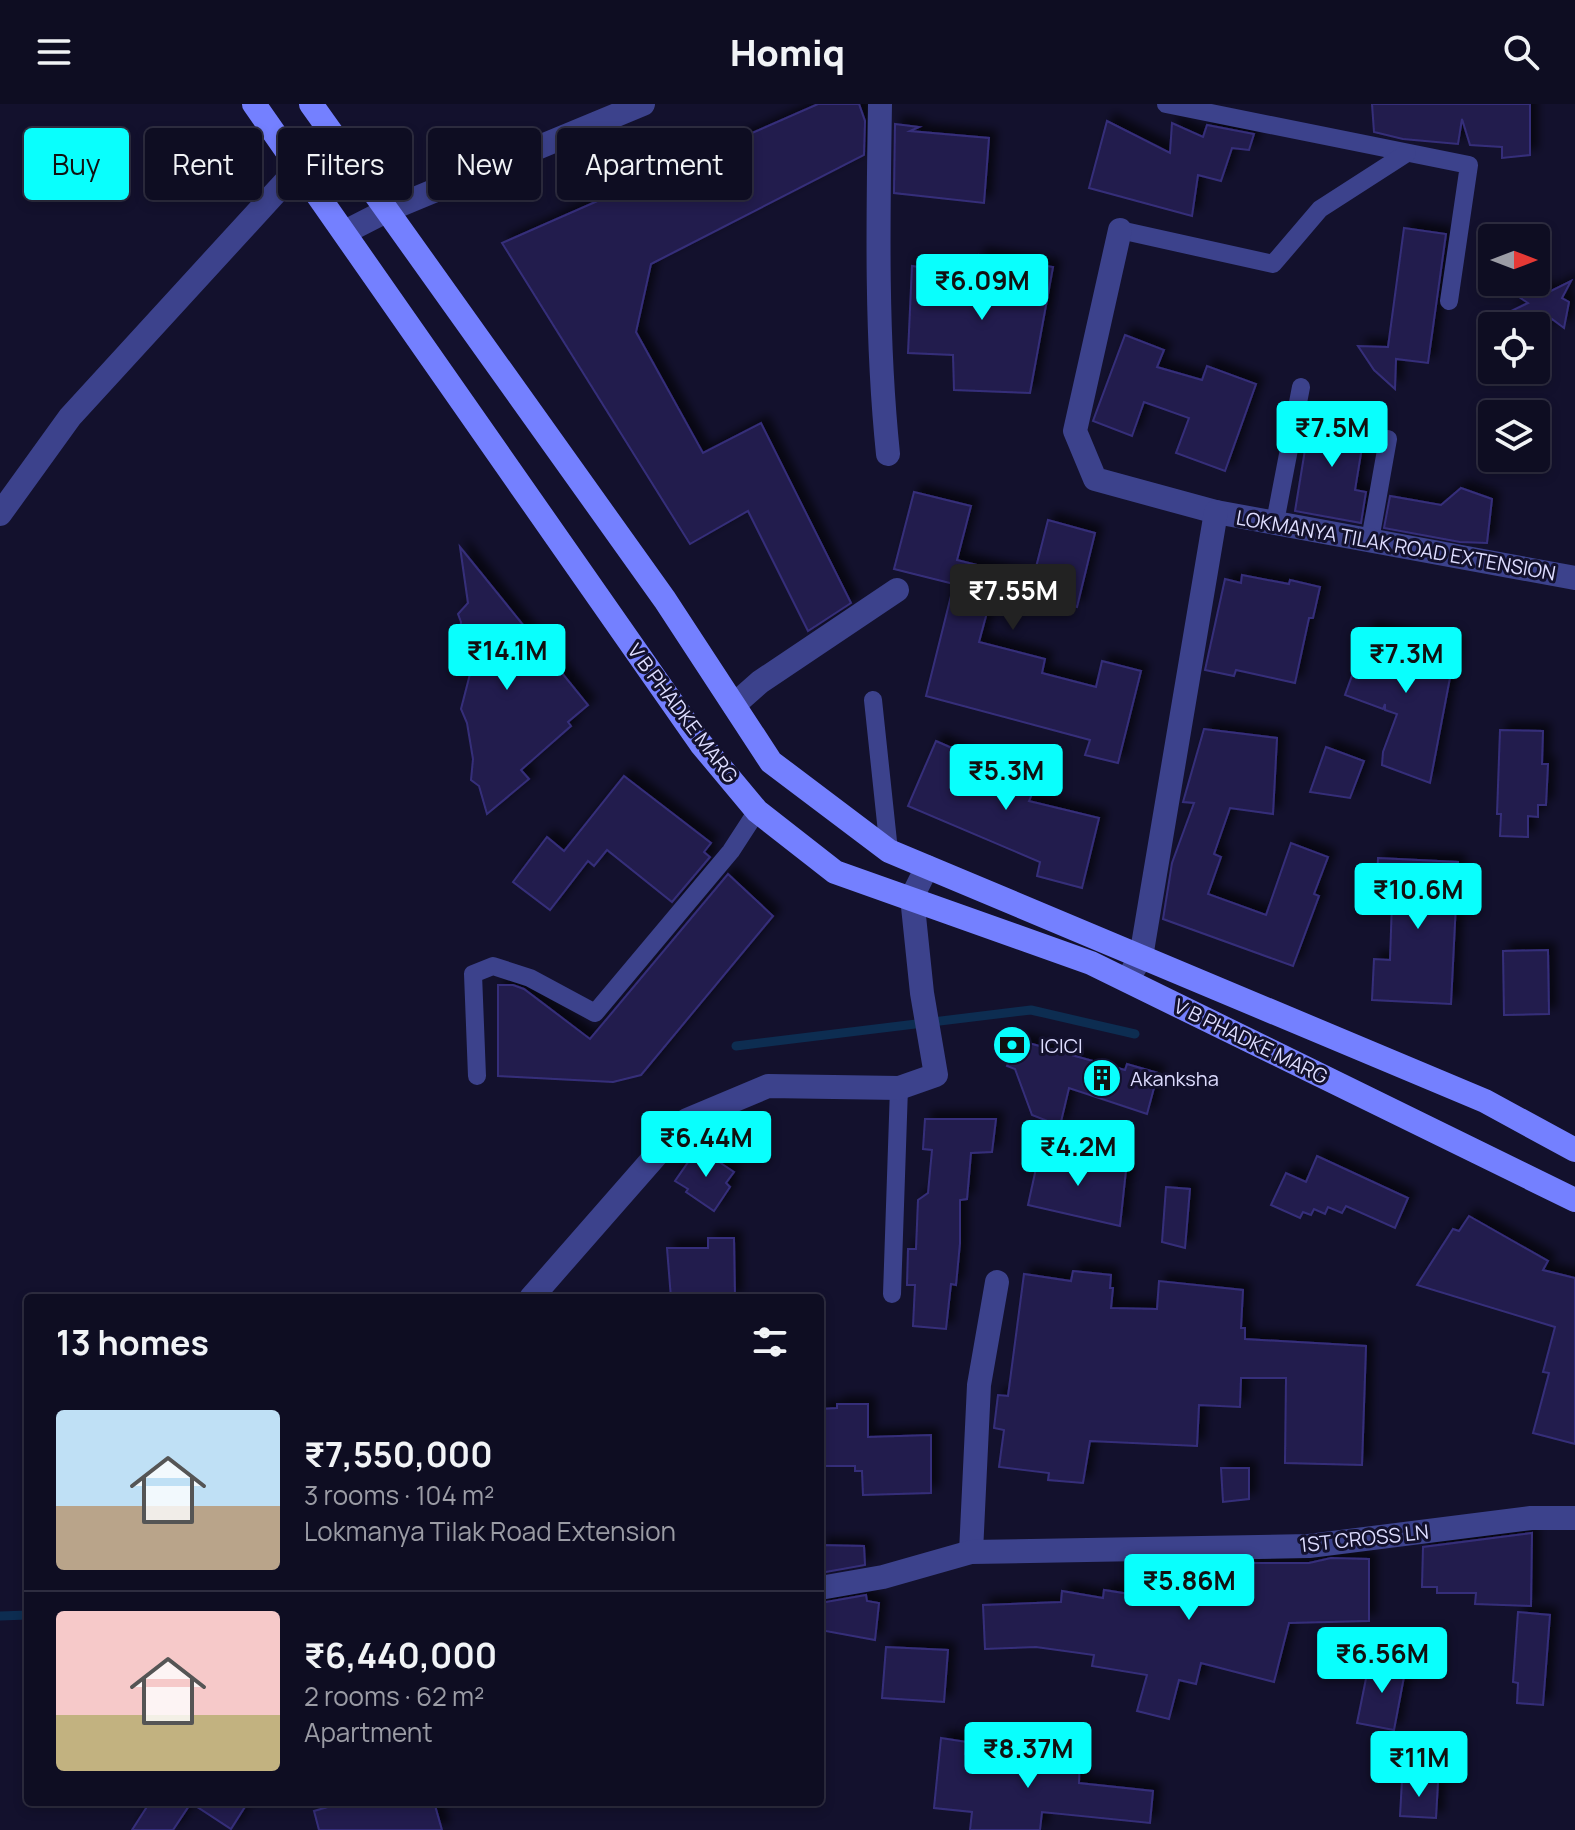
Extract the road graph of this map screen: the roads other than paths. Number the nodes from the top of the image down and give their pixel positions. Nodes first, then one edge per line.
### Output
1 (254, 104) edge
2 (311, 104) edge
3 (643, 104) edge
4 (880, 104) edge
5 (1166, 104) edge
6 (278, 138) edge
7 (1407, 153) junction
8 (278, 190) edge
9 (322, 200) edge
10 (388, 210) junction
11 (1120, 230) joint
12 (345, 232) junction
13 (1449, 301) dead end
14 (1301, 387) dead end
15 (1388, 439) dead end
16 (888, 454) dead end
17 (1216, 512) junction
18 (0, 514) edge
19 (1275, 522) junction
20 (1370, 540) junction
21 (1575, 578) edge
22 (897, 590) dead end
23 (873, 700) dead end
24 (734, 705) junction
25 (757, 811) junction
26 (889, 851) junction
27 (927, 867) junction
28 (912, 897) junction
29 (1141, 957) junction
30 (1127, 980) junction
31 (477, 1076) dead end
32 (899, 1088) junction
33 (1575, 1150) edge
34 (1575, 1200) edge
35 (997, 1282) dead end
36 (535, 1294) edge
37 (892, 1294) dead end
38 (1575, 1518) edge
39 (971, 1552) junction
40 (824, 1587) edge

1 - 6 street, V B PHADKE MARG
2 - 10 street, V B PHADKE MARG
3 - 10 street
4 - 16 street
5 - 7 lane
7 - 11 lane
7 - 13 lane
8 - 18 street
9 - 12 street, V B PHADKE MARG
10 - 12 street
10 - 24 street, V B PHADKE MARG
11 - 17 street, LOKMANYA TILAK ROAD EXTENSION
12 - 25 street, V B PHADKE MARG
14 - 19 lane
15 - 20 lane
17 - 19 street, LOKMANYA TILAK ROAD EXTENSION
17 - 29 street
19 - 20 street, LOKMANYA TILAK ROAD EXTENSION
20 - 21 street, LOKMANYA TILAK ROAD EXTENSION
22 - 24 street
23 - 26 lane
24 - 26 street, V B PHADKE MARG
25 - 28 street, V B PHADKE MARG
25 - 31 lane
26 - 27 street, V B PHADKE MARG
27 - 28 street
27 - 29 street, V B PHADKE MARG
28 - 30 street, V B PHADKE MARG
28 - 32 street
29 - 30 street
29 - 33 street, V B PHADKE MARG
30 - 34 street, V B PHADKE MARG
32 - 36 street
32 - 37 lane
35 - 39 street
38 - 39 street, 1ST CROSS LN
39 - 40 street, 1ST CROSS LN

